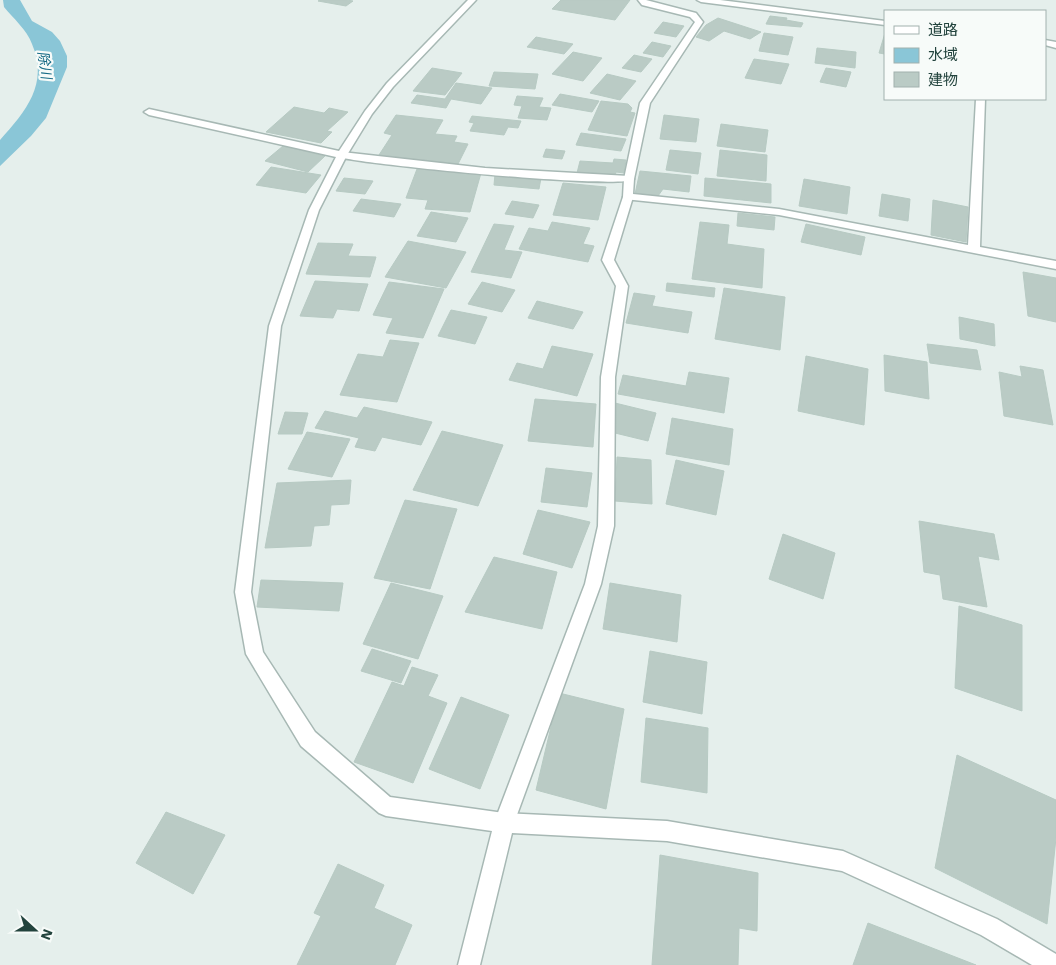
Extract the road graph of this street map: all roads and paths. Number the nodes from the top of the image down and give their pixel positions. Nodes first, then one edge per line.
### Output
1 (472, 0) edge
2 (642, 0) edge
3 (702, 0) edge
4 (884, 23) edge
5 (981, 100) edge
6 (149, 112) dead end
7 (342, 155) junction
8 (629, 179) junction
9 (628, 197) junction
10 (974, 249) junction
11 (1056, 265) edge
12 (504, 823) junction
13 (469, 965) edge
14 (1053, 965) edge

1 - 7 street
2 - 8 street
3 - 4 street
5 - 10 street
6 - 7 street
7 - 8 street
7 - 12 street
8 - 9 street
9 - 10 street
9 - 12 street
10 - 11 street
12 - 13 street
12 - 14 street

